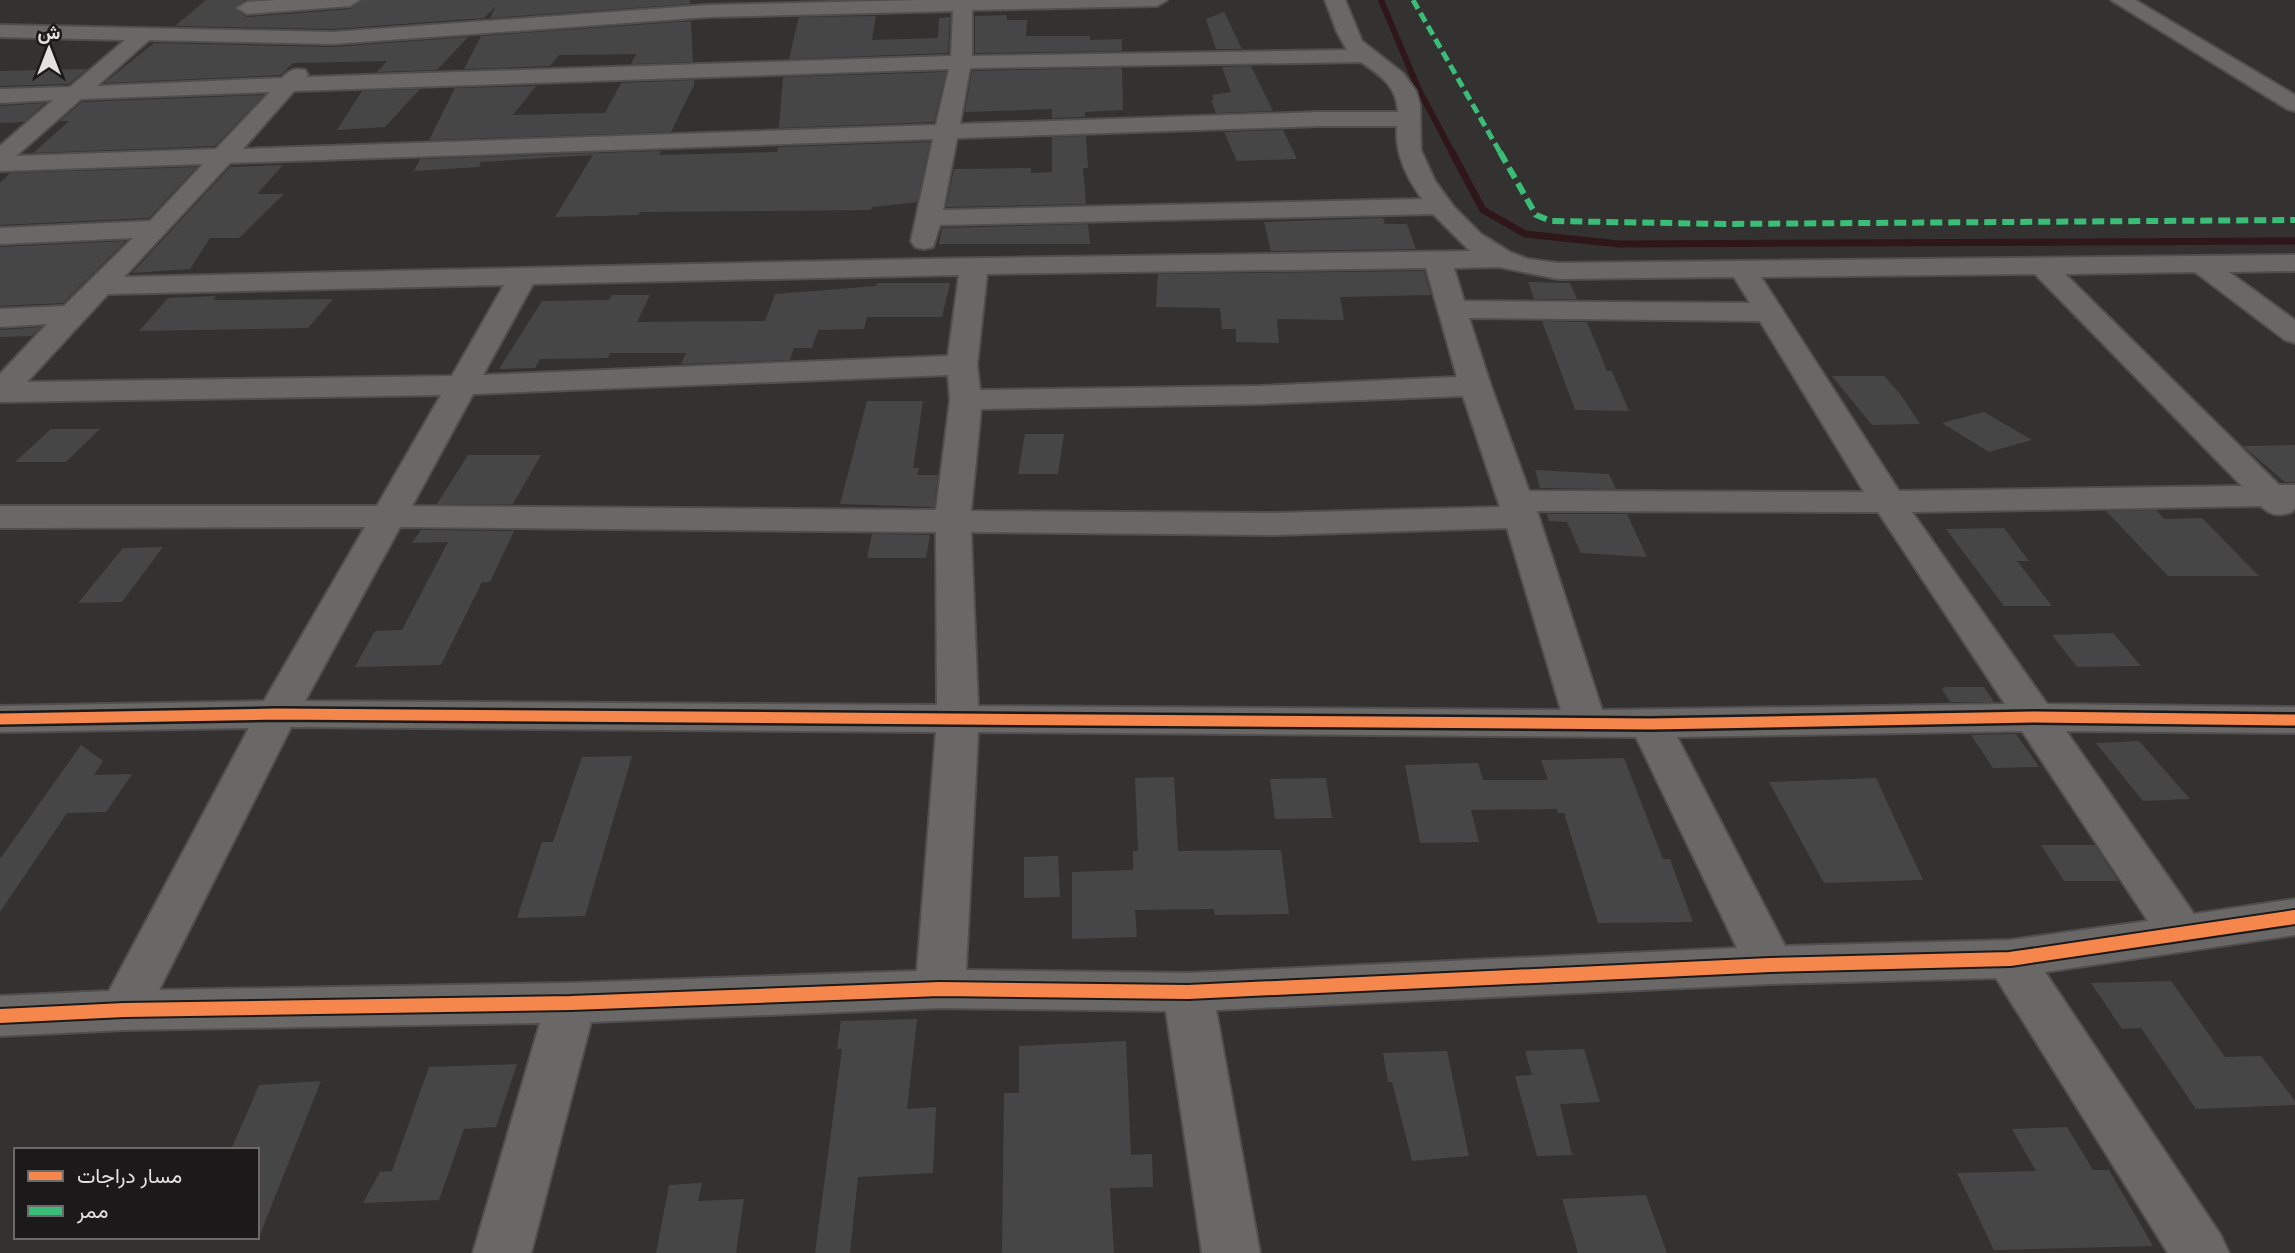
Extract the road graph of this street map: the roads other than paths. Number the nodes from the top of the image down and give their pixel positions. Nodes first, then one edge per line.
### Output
1 (350, 0) edge
2 (1157, 0) edge
3 (1335, 0) edge
4 (2120, 0) edge
5 (963, 2) edge
6 (248, 4) edge
7 (613, 8) edge
8 (0, 30) edge
9 (145, 33) junction
10 (232, 34) junction
11 (333, 38) junction
12 (1369, 56) junction
13 (961, 62) junction
14 (580, 73) junction
15 (287, 85) junction
16 (78, 92) junction
17 (0, 96) edge
18 (2295, 104) edge
19 (1409, 119) junction
20 (947, 132) junction
21 (225, 155) junction
22 (0, 158) edge
23 (0, 164) edge
24 (1440, 206) junction
25 (927, 218) junction
26 (157, 229) junction
27 (0, 236) edge
28 (1437, 258) junction
29 (1502, 259) junction
30 (2295, 263) edge
31 (2201, 264) junction
32 (2042, 266) junction
33 (921, 267) junction
34 (974, 267) junction
35 (1742, 268) junction
36 (524, 275) junction
37 (103, 286) junction
38 (1453, 309) junction
39 (1768, 312) junction
40 (72, 314) junction
41 (0, 318) edge
42 (2295, 334) edge
43 (964, 383) junction
44 (464, 385) junction
45 (1475, 386) junction
46 (0, 392) edge
47 (2282, 495) edge
48 (1888, 502) junction
49 (1518, 509) junction
50 (386, 516) junction
51 (0, 517) edge
52 (2295, 518) edge
53 (953, 519) junction
54 (276, 714) junction
55 (2034, 718) junction
56 (0, 719) edge
57 (958, 720) junction
58 (2295, 720) edge
59 (1585, 722) junction
60 (1650, 724) junction
61 (2295, 917) edge
62 (2183, 935) junction
63 (2010, 959) junction
64 (1770, 965) junction
65 (940, 989) junction
66 (1188, 992) junction
67 (571, 1003) junction
68 (124, 1010) junction
69 (0, 1016) edge
70 (502, 1253) edge
71 (1231, 1253) edge
72 (2200, 1253) edge

1 - 6 street
2 - 5 street
3 - 12 street
4 - 18 street
5 - 7 street
5 - 13 street
6 - 10 street
7 - 11 street
7 - 14 street
8 - 9 street
9 - 10 street
9 - 16 street
10 - 11 street
11 - 15 street
12 - 13 street
12 - 19 street
13 - 14 street
13 - 20 street
14 - 15 street
15 - 16 street
15 - 21 street
16 - 17 street
16 - 22 street
19 - 20 street
19 - 24 street
20 - 21 street
20 - 25 street
21 - 23 street
21 - 26 street
24 - 25 street
24 - 29 street
25 - 33 street
26 - 27 street
26 - 37 street
28 - 29 street
28 - 34 street
28 - 38 street
29 - 35 street
30 - 31 street
31 - 32 street
31 - 42 street
32 - 35 street
32 - 47 street
33 - 34 street
33 - 36 street
34 - 43 street
35 - 39 street
36 - 37 street
36 - 44 street
37 - 40 street
38 - 39 street
38 - 45 street
39 - 48 street
40 - 41 street
40 - 46 street
43 - 44 street
43 - 45 street
43 - 53 street
44 - 46 street
44 - 50 street
45 - 49 street
47 - 48 street
47 - 52 street
48 - 49 street
48 - 55 street
49 - 53 street
49 - 59 street
50 - 51 street
50 - 53 street
50 - 54 street
53 - 57 street
54 - 56 street
54 - 57 street
54 - 68 street
55 - 58 street
55 - 60 street
55 - 62 street
57 - 59 street
57 - 65 street
59 - 60 street
60 - 64 street
61 - 62 street
62 - 63 street
63 - 64 street
63 - 72 street
64 - 66 street
65 - 66 street
65 - 67 street
66 - 71 street
67 - 68 street
67 - 70 street
68 - 69 street

